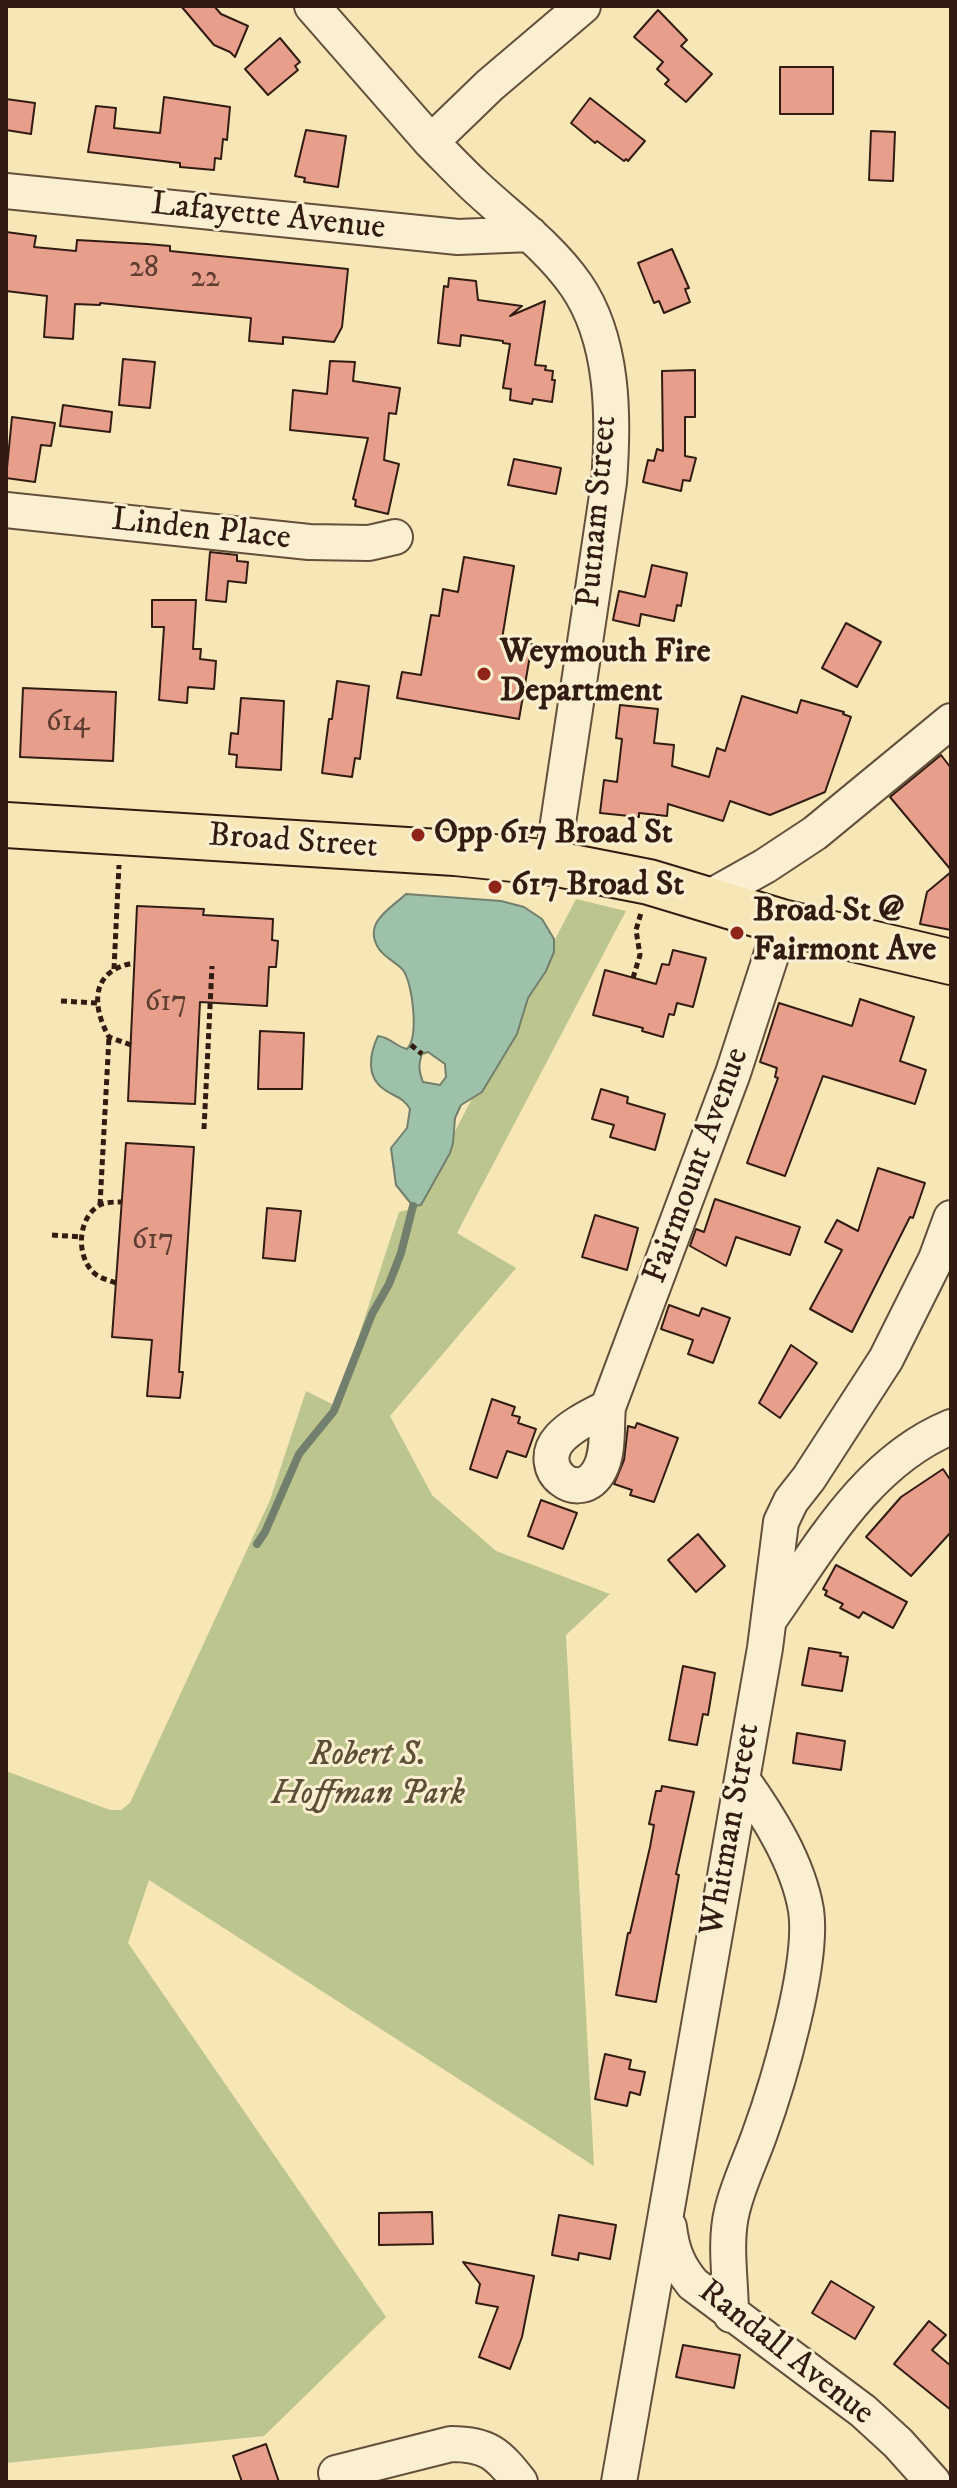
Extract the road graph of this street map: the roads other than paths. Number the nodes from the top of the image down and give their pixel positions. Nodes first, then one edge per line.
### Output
1 (312, 6) edge
2 (583, 6) edge
3 (431, 142) junction
4 (6, 191) edge
5 (530, 234) junction
6 (6, 510) edge
7 (395, 537) dead end
8 (951, 721) edge
9 (6, 825) edge
10 (552, 863) junction
11 (708, 898) junction
12 (782, 922) junction
13 (951, 962) edge
14 (951, 1218) edge
15 (608, 1407) dead end
16 (951, 1427) edge
17 (769, 1621) junction
18 (742, 1779) junction
19 (667, 2210) junction
20 (731, 2315) junction
21 (336, 2473) dead end
22 (520, 2482) edge
23 (619, 2482) edge
24 (933, 2482) edge

1 - 3 street, Putnam Street
2 - 3 street
3 - 5 street, Putnam Street
4 - 5 street, Lafayette Avenue
5 - 10 street, Putnam Street
6 - 7 street, Linden Place
8 - 11 street
9 - 10 main road, Broad Street
10 - 11 main road, Broad Street
11 - 12 main road, Broad Street
12 - 13 main road, Broad Street
12 - 15 street, Fairmount Avenue
14 - 17 street, Whitman Street
16 - 17 street
17 - 18 street, Whitman Street
18 - 19 street, Whitman Street
18 - 20 street
19 - 20 street, Randall Avenue
19 - 23 street, Whitman Street
20 - 24 street, Randall Avenue
21 - 22 street

